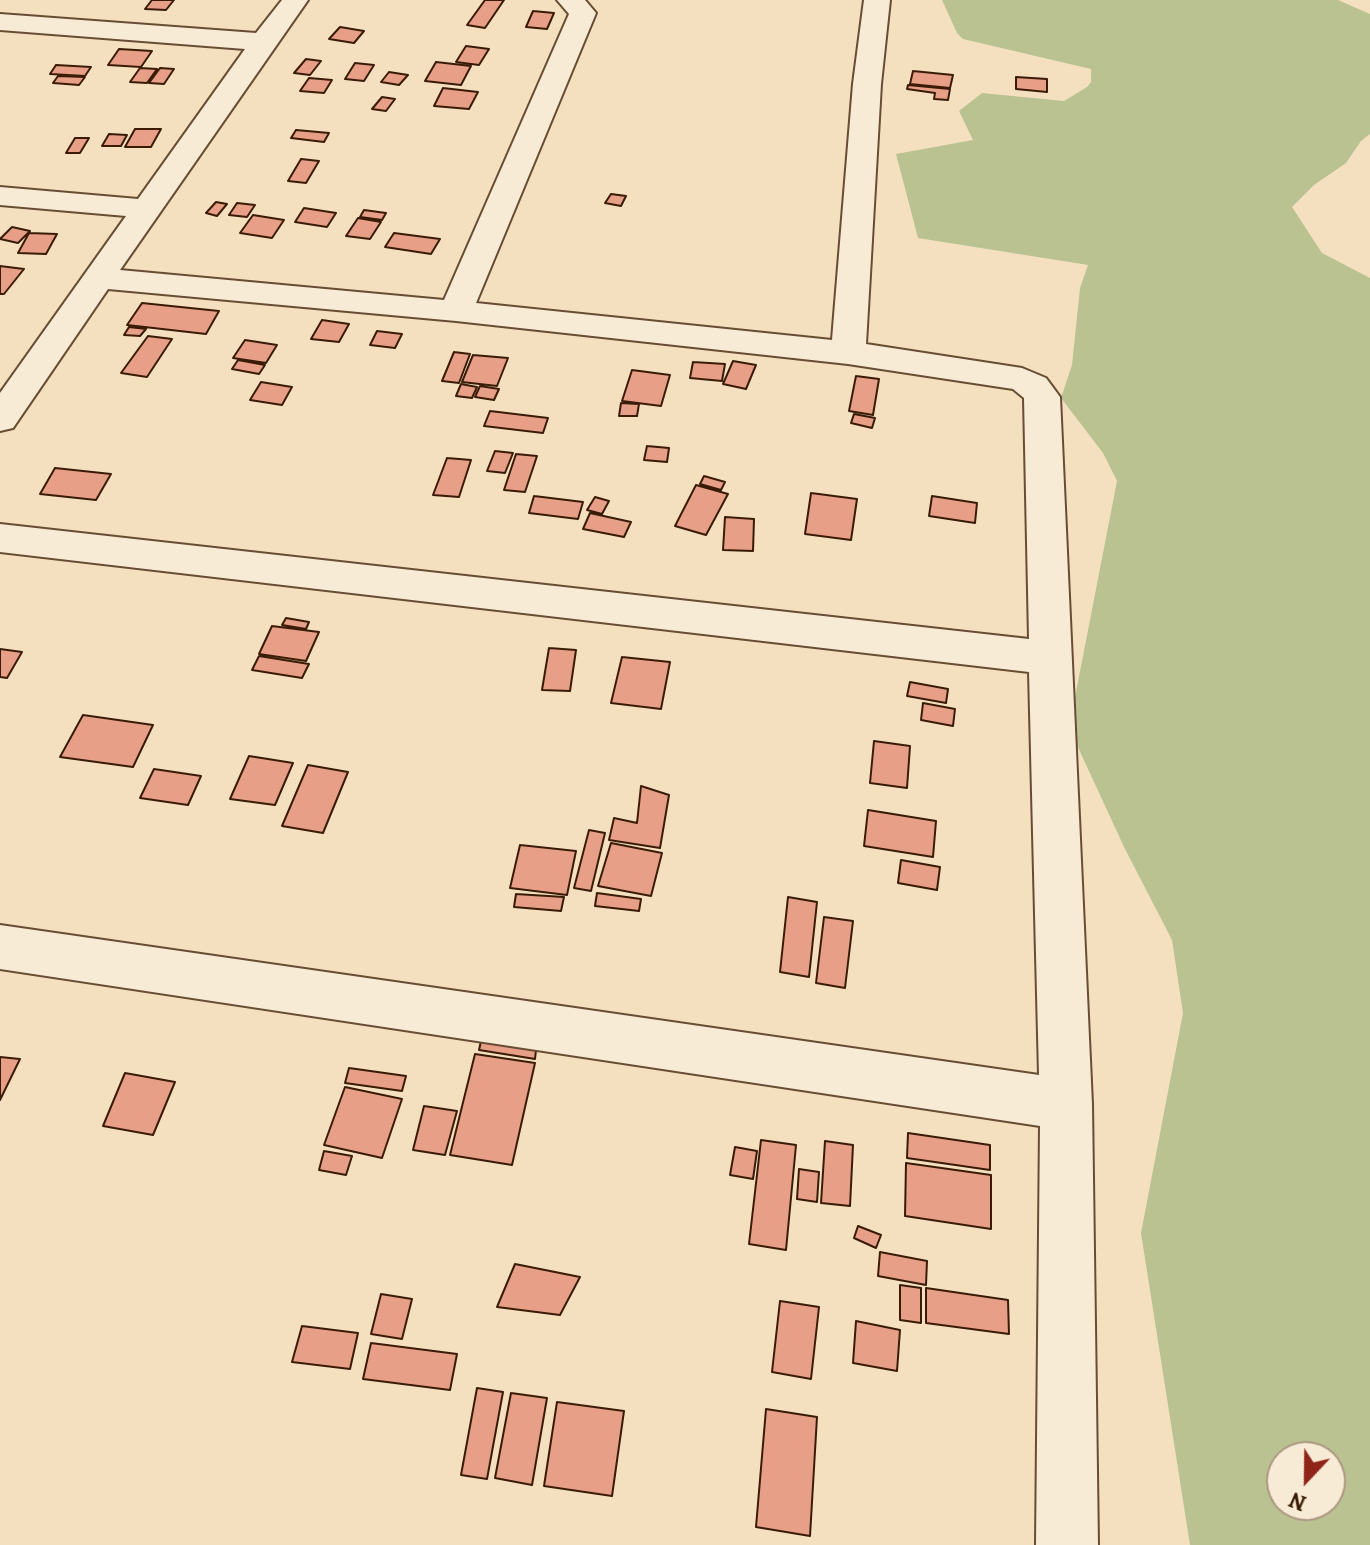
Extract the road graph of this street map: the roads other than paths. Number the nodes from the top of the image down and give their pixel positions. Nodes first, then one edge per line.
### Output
1 (295, 0) edge
2 (570, 0) edge
3 (877, 0) edge
4 (0, 22) edge
5 (263, 42) junction
6 (0, 196) edge
7 (147, 209) junction
8 (99, 278) junction
9 (456, 311) junction
10 (848, 353) junction
11 (0, 419) edge
12 (0, 538) edge
13 (1049, 658) junction
14 (0, 947) edge
15 (1066, 1104) junction
16 (1067, 1545) edge

1 - 5 street
2 - 9 street
3 - 10 street
4 - 5 street
5 - 7 street
6 - 7 street
7 - 8 street
8 - 9 street
8 - 11 street
9 - 10 street
10 - 13 street
12 - 13 street
13 - 15 street
14 - 15 street
15 - 16 street

